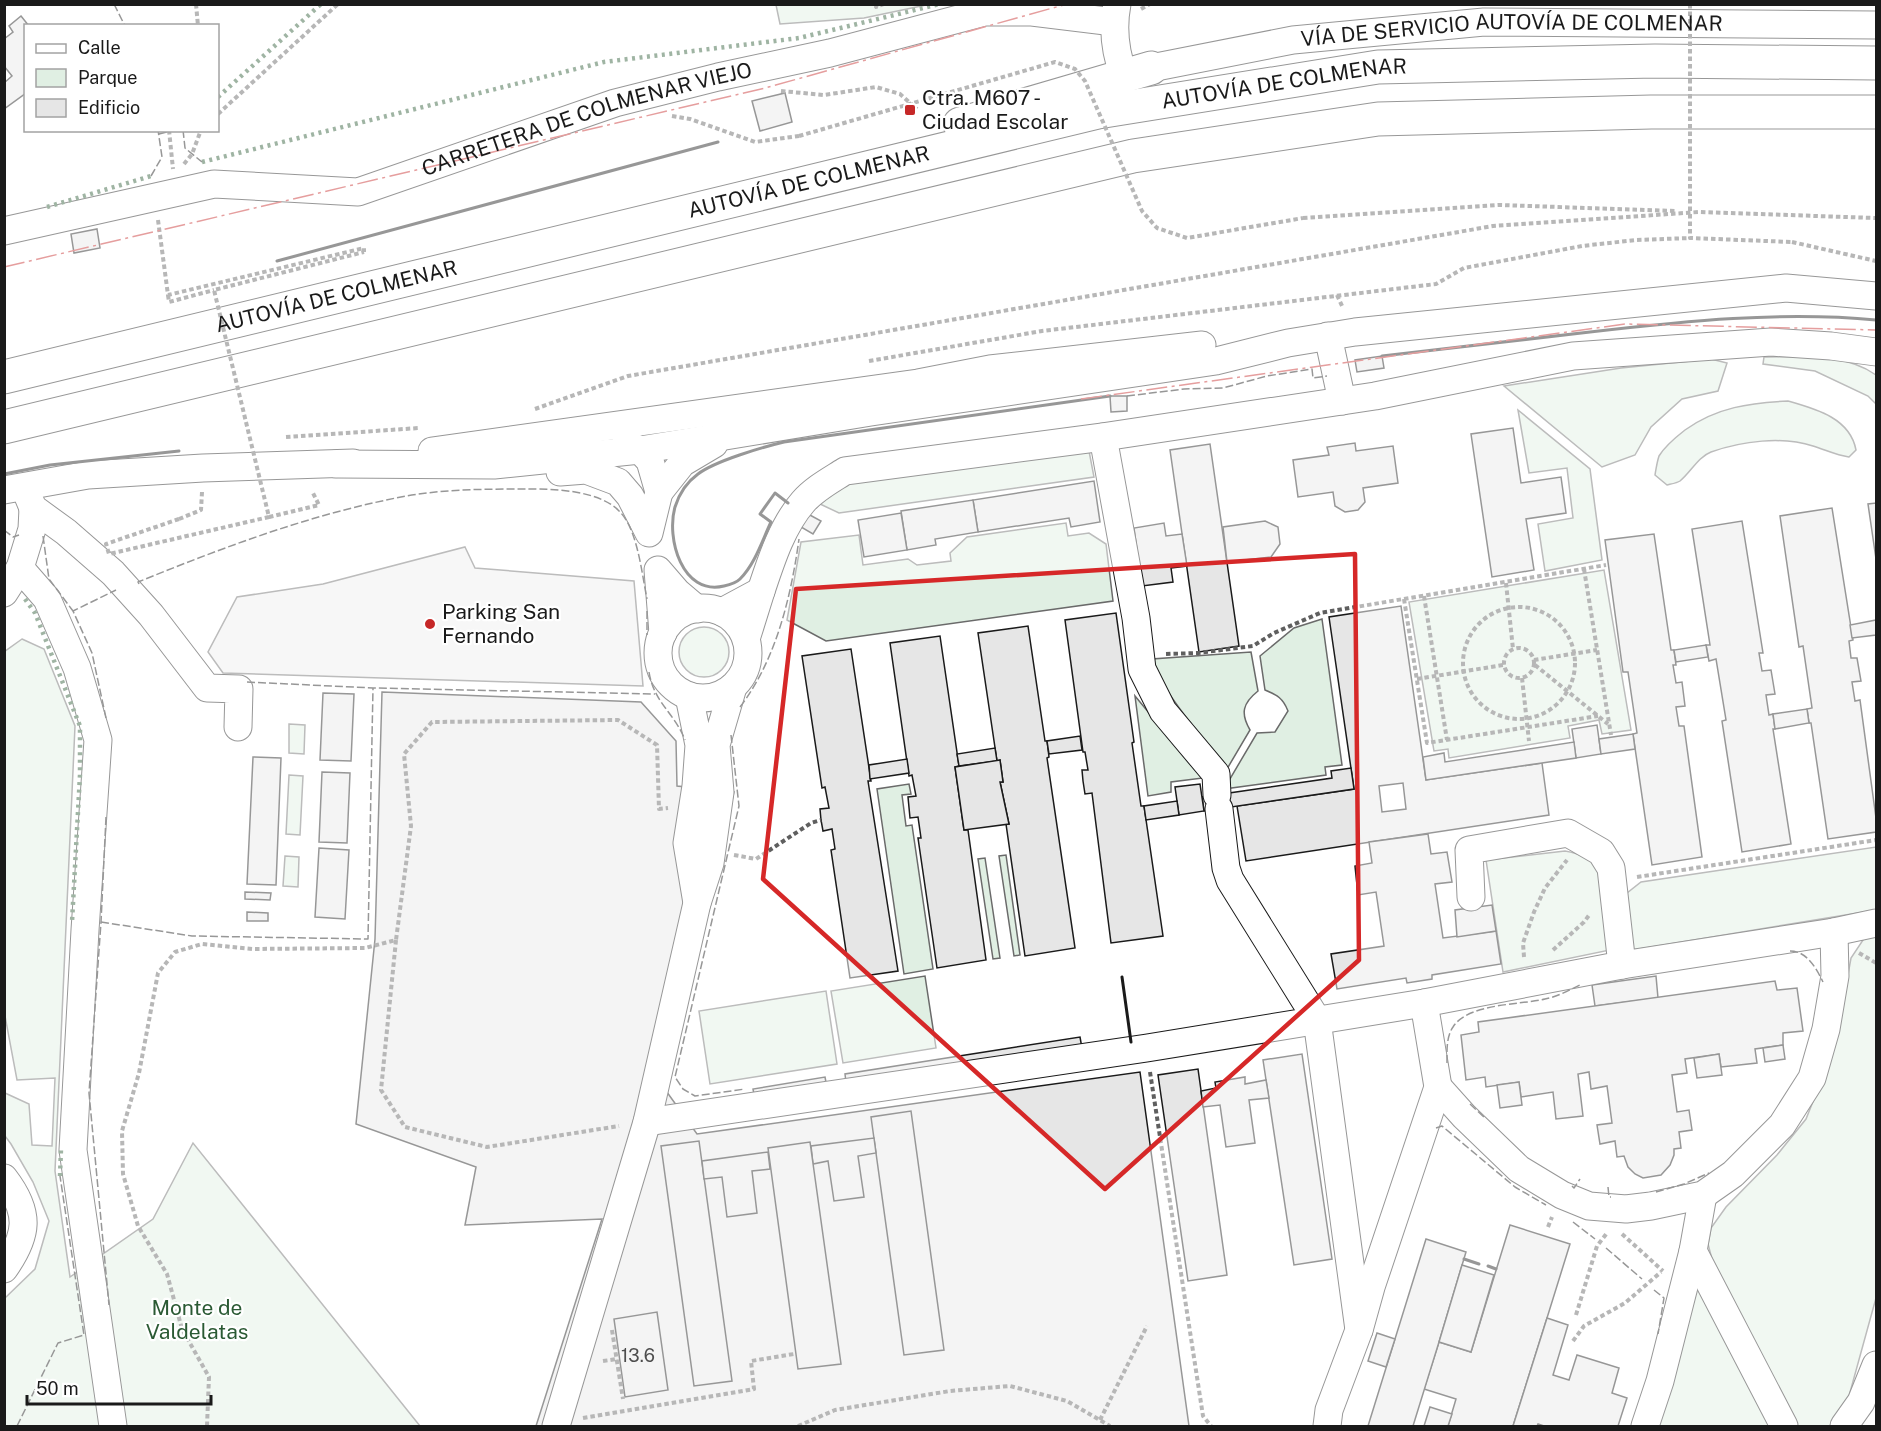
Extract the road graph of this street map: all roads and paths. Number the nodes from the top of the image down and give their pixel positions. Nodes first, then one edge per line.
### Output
1 (196, 4) edge
2 (338, 4) edge
3 (877, 4) edge
4 (884, 4) edge
5 (1690, 4) edge
6 (1115, 13) edge
7 (198, 24) edge
8 (1876, 25) edge
9 (1876, 63) edge
10 (1138, 72) junction
11 (775, 90) dead end
12 (917, 109) dead end
13 (1876, 112) edge
14 (219, 113) edge
15 (669, 115) dead end
16 (169, 132) edge
17 (164, 187) junction
18 (1699, 212) junction
19 (1876, 218) edge
20 (4, 231) edge
21 (602, 234) junction
22 (1690, 238) junction
23 (1876, 261) edge
24 (214, 290) junction
25 (168, 295) junction
26 (1876, 296) edge
27 (1328, 336) junction
28 (1288, 343) junction
29 (1876, 352) edge
30 (868, 362) dead end
31 (4, 377) edge
32 (918, 383) junction
33 (1342, 401) junction
34 (529, 411) dead end
35 (4, 428) edge
36 (424, 428) dead end
37 (729, 436) junction
38 (282, 437) dead end
39 (1103, 437) junction
40 (259, 439) dead end
41 (247, 440) dead end
42 (640, 450) junction
43 (336, 464) junction
44 (494, 465) junction
45 (202, 485) dead end
46 (660, 492) junction
47 (21, 495) edge
48 (630, 495) junction
49 (318, 505) dead end
50 (269, 517) junction
51 (649, 533) junction
52 (1606, 565) dead end
53 (20, 568) junction
54 (1584, 569) junction
55 (658, 570) junction
56 (1506, 583) junction
57 (762, 591) junction
58 (4, 593) edge
59 (1424, 596) junction
60 (1404, 599) junction
61 (1508, 608) junction
62 (709, 611) junction
63 (663, 633) junction
64 (746, 639) junction
65 (1513, 649) junction
66 (1597, 650) junction
67 (1574, 653) junction
68 (1158, 655) dead end
69 (1534, 662) junction
70 (1503, 665) junction
71 (1463, 671) junction
72 (1437, 675) junction
73 (1522, 678) junction
74 (1417, 679) junction
75 (733, 687) junction
76 (1567, 693) junction
77 (689, 696) junction
78 (1598, 716) junction
79 (1527, 719) junction
80 (1609, 725) junction
81 (238, 727) dead end
82 (1528, 727) junction
83 (1611, 735) dead end
84 (1448, 740) junction
85 (1530, 741) dead end
86 (692, 805) junction
87 (821, 820) dead end
88 (1582, 840) junction
89 (1876, 840) edge
90 (712, 851) junction
91 (1614, 891) junction
92 (1471, 897) dead end
93 (697, 903) junction
94 (1876, 923) edge
95 (1834, 932) junction
96 (396, 940) junction
97 (1854, 950) dead end
98 (1876, 963) edge
99 (1622, 965) junction
100 (1537, 980) junction
101 (1424, 1003) junction
102 (1317, 1020) junction
103 (1147, 1048) junction
104 (1438, 1087) junction
105 (647, 1122) junction
106 (4, 1178) edge
107 (1703, 1195) junction
108 (1619, 1217) junction
109 (1693, 1251) junction
110 (4, 1269) edge
111 (1663, 1271) junction
112 (1684, 1287) junction
113 (1576, 1316) dead end
114 (1147, 1326) dead end
115 (612, 1328) dead end
116 (1359, 1330) junction
117 (1573, 1341) dead end
118 (794, 1354) dead end
119 (1876, 1365) edge
120 (623, 1399) dead end
121 (1100, 1420) junction
122 (566, 1423) edge
123 (113, 1426) edge
124 (207, 1426) edge
125 (798, 1426) edge
126 (1110, 1426) edge
127 (1211, 1426) edge
128 (1327, 1426) edge
129 (1645, 1426) edge
130 (1784, 1426) edge
131 (1844, 1426) edge

1 - 7 path
2 - 14 path
3 - 4 path
5 - 22 path, bridge
6 - 10 street, CARRETERA DE COLMENAR VIEJO
6 - 17 street, CARRETERA DE COLMENAR VIEJO
8 - 10 street, VÍA DE SERVICIO AUTOVÍA DE COLMENAR
9 - 21 highway, AUTOVÍA DE COLMENAR
10 - 21 highway
11 - 12 path
13 - 35 highway
15 - 18 path, bridge
16 - 17 path
17 - 20 street, CARRETERA DE COLMENAR VIEJO
17 - 25 path
18 - 19 path
18 - 34 path
21 - 31 highway, AUTOVÍA DE COLMENAR
22 - 23 path, bridge
22 - 30 path
24 - 25 path
24 - 25 path, bridge
24 - 50 path, bridge
26 - 27 street
27 - 28 street
27 - 33 street
28 - 32 street
28 - 37 street
29 - 33 street
32 - 42 street
32 - 43 street
33 - 39 street
36 - 38 path
37 - 42 street
37 - 46 street
39 - 57 street
39 - 102 street
40 - 41 path
42 - 43 street
42 - 44 street
42 - 46 street
42 - 48 street
43 - 44 street
43 - 47 street
44 - 48 street
45 - 50 path, bridge
46 - 51 street
47 - 53 street
47 - 81 street
48 - 51 street
49 - 50 path
51 - 55 street
52 - 54 path
53 - 58 street
53 - 123 street
54 - 56 path
54 - 66 path
55 - 62 street
55 - 63 street
56 - 59 path
56 - 61 path
57 - 62 street
57 - 64 street
59 - 60 path
59 - 72 path
60 - 68 path
60 - 74 path
61 - 65 path
61 - 67 path
61 - 71 path
62 - 63 street
62 - 64 street
63 - 77 street
64 - 75 street
65 - 69 path
65 - 70 path
66 - 67 path
66 - 80 path
67 - 69 path
67 - 76 path
69 - 73 path
69 - 76 path
70 - 71 path
70 - 73 path
71 - 72 path
71 - 79 path
72 - 74 path
72 - 84 path
73 - 79 path
74 - 84 path
75 - 77 street
75 - 90 street
76 - 78 path
76 - 79 path
77 - 86 street
78 - 80 path
78 - 82 path
79 - 82 path
80 - 83 path
82 - 84 path
82 - 85 path
86 - 93 street
86 - 96 path
87 - 90 path
88 - 91 street
88 - 92 street
88 - 100 path
89 - 91 path
90 - 93 street
91 - 99 street
91 - 100 path
93 - 105 street
94 - 95 street
95 - 99 street
95 - 107 street
96 - 105 path
96 - 124 path
97 - 98 path
99 - 100 street
100 - 101 street
101 - 102 street
101 - 104 street
102 - 103 street
102 - 116 street
103 - 105 street
103 - 127 path
104 - 108 street
104 - 116 street
105 - 122 street
106 - 110 street
107 - 108 street
107 - 109 street
108 - 111 path
108 - 113 path
109 - 112 street
109 - 130 street
111 - 112 path
111 - 117 path
112 - 129 street
114 - 121 path
115 - 120 path
116 - 128 street
118 - 122 path
119 - 131 street
121 - 125 path
121 - 126 path

